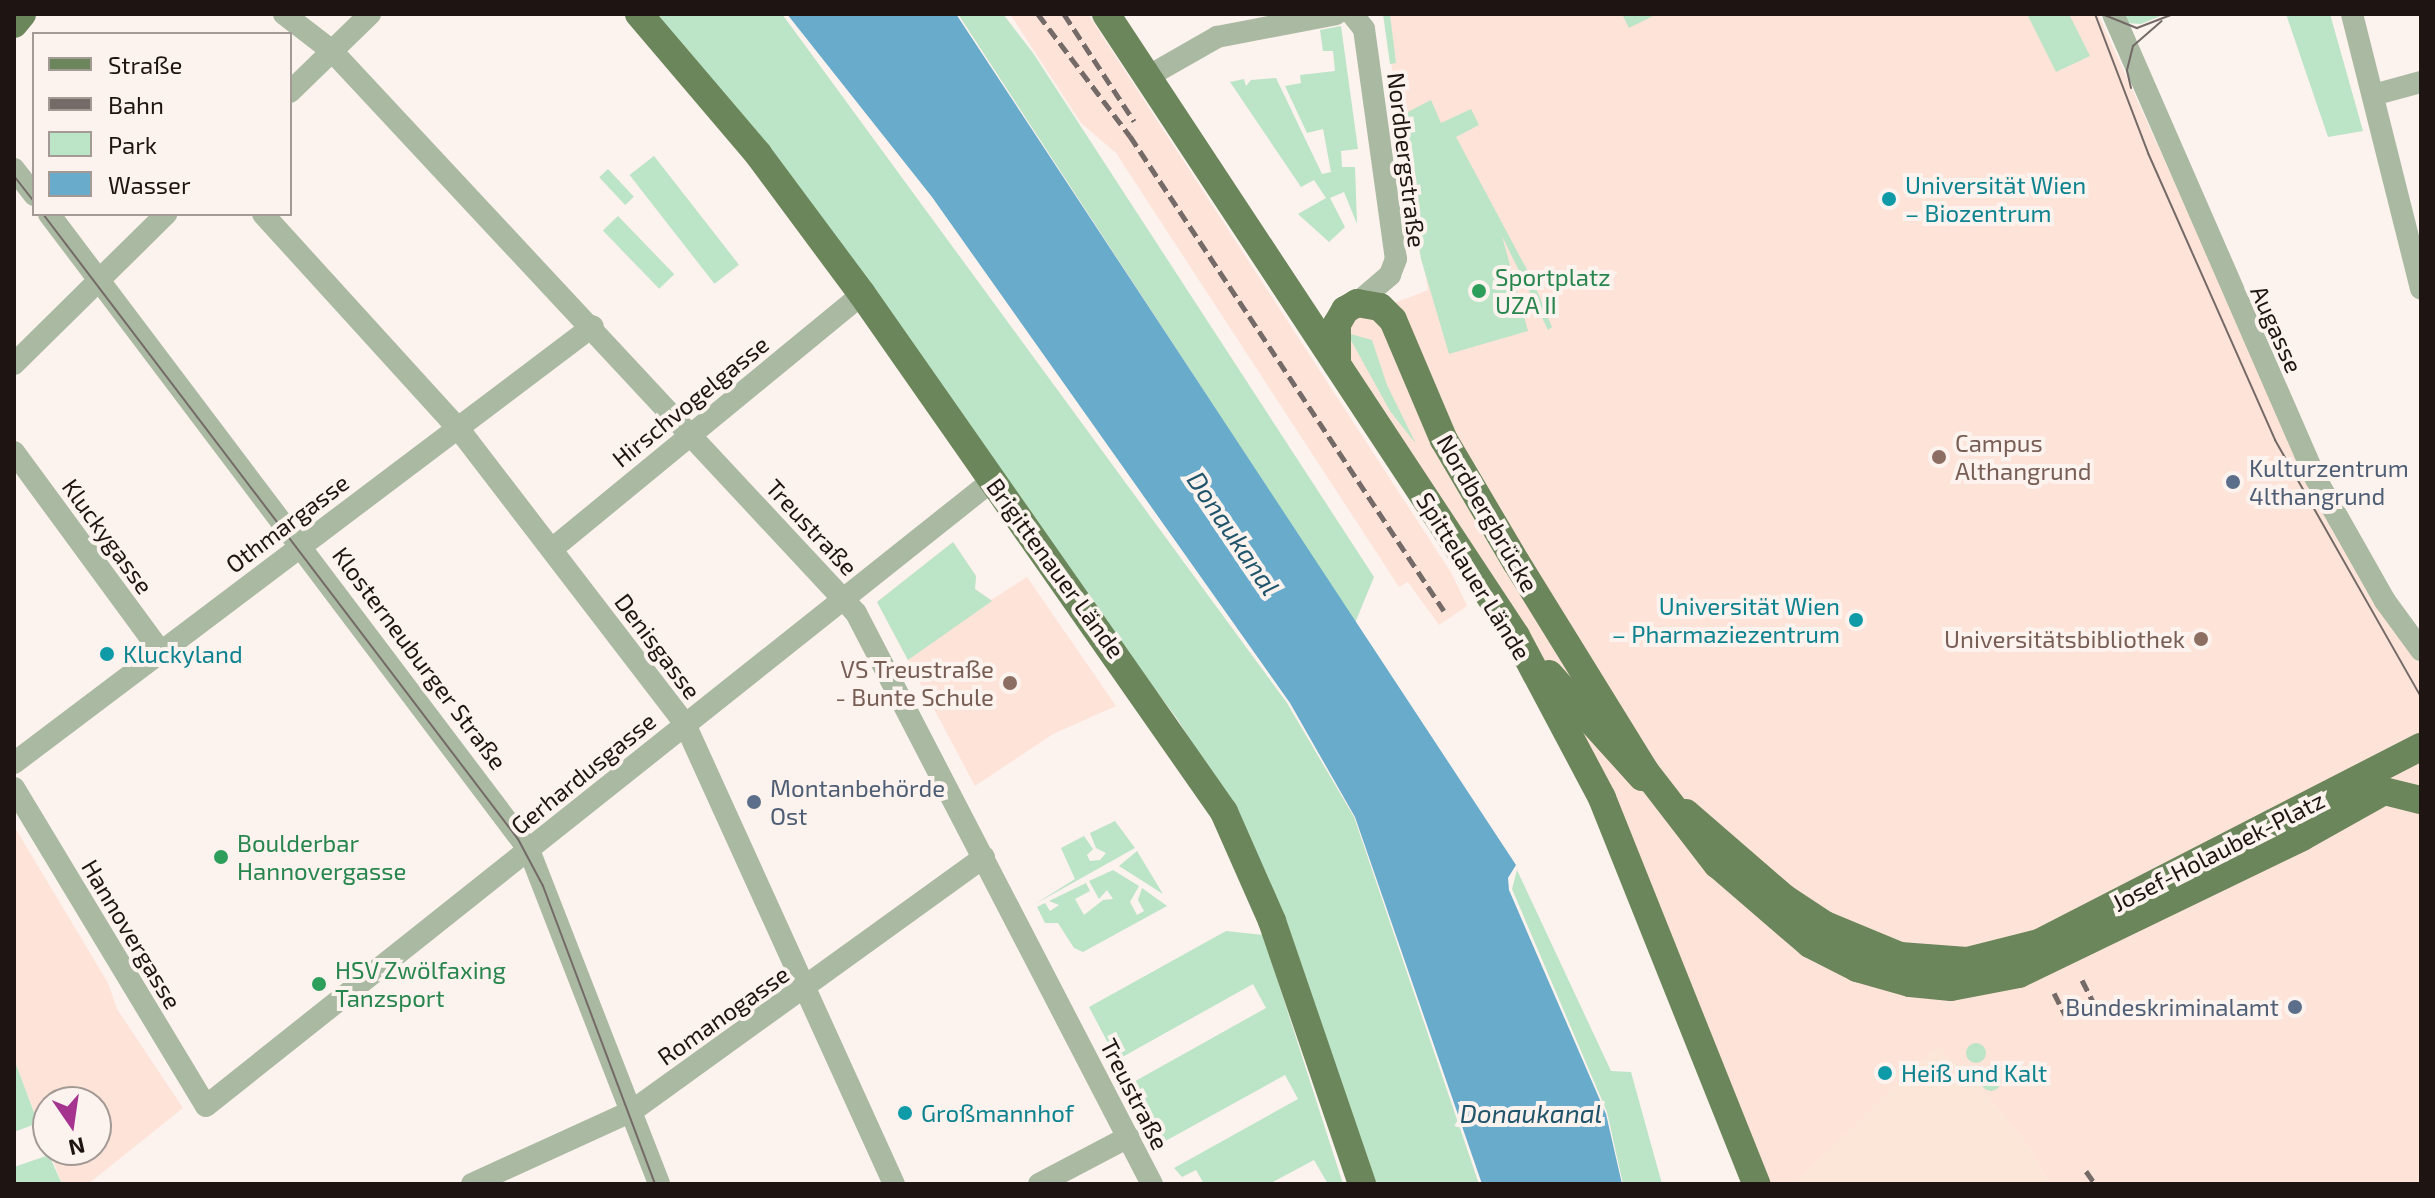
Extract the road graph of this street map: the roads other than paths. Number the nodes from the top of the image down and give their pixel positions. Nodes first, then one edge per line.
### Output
1 (22, 14) edge
2 (284, 14) edge
3 (370, 14) edge
4 (639, 14) edge
5 (1106, 14) edge
6 (1352, 14) edge
7 (2113, 14) edge
8 (2352, 14) edge
9 (1321, 15) edge
10 (14, 24) edge
11 (332, 51) junction
12 (1147, 77) junction
13 (2421, 82) edge
14 (292, 90) edge
15 (2373, 95) junction
16 (14, 169) edge
17 (32, 192) edge
18 (51, 216) edge
19 (164, 216) edge
20 (265, 216) edge
21 (2415, 234) edge
22 (100, 280) junction
23 (2421, 288) edge
24 (862, 294) junction
25 (1357, 303) junction
26 (593, 326) junction
27 (14, 364) edge
28 (1337, 364) junction
29 (458, 428) junction
30 (689, 434) junction
31 (14, 452) edge
32 (993, 480) junction
33 (302, 544) junction
34 (552, 549) junction
35 (843, 600) junction
36 (1516, 636) junction
37 (2421, 650) edge
38 (161, 652) junction
39 (685, 724) junction
40 (2421, 747) edge
41 (14, 763) edge
42 (2380, 780) junction
43 (14, 788) edge
44 (2421, 800) edge
45 (529, 850) junction
46 (984, 857) junction
47 (2067, 941) junction
48 (808, 987) junction
49 (206, 1106) joint
50 (632, 1111) junction
51 (1128, 1137) junction
52 (472, 1184) edge
53 (659, 1184) edge
54 (894, 1184) edge
55 (1039, 1184) edge
56 (1152, 1184) edge
57 (1362, 1184) edge
58 (1756, 1184) edge

1 - 10 main road
2 - 11 street, Treustraße
3 - 11 street
4 - 24 main road, Brigittenauer Lände
5 - 12 main road, Spittelauer Lände
6 - 25 street, Nordbergstraße
7 - 37 street, Augasse
8 - 15 street
9 - 12 street
11 - 14 street
11 - 26 street, Treustraße
12 - 28 main road, Spittelauer Lände
13 - 15 street
15 - 21 street
16 - 17 street
18 - 22 street, Klosterneuburger Straße
19 - 22 street
20 - 29 street, Denisgasse
21 - 23 street
22 - 27 street
22 - 33 street, Klosterneuburger Straße
24 - 30 street, Hirschvogelgasse
24 - 32 main road, Brigittenauer Lände
25 - 28 main road
25 - 47 main road, Nordbergbrücke, bridge
26 - 29 street, Othmargasse
26 - 30 street, Treustraße
28 - 36 main road, Spittelauer Lände
29 - 33 street, Othmargasse
29 - 34 street, Denisgasse
30 - 34 street, Hirschvogelgasse
30 - 35 street, Treustraße
31 - 38 street, Kluckygasse
32 - 35 street, Gerhardusgasse
32 - 57 main road, Brigittenauer Lände
33 - 38 street, Othmargasse
33 - 45 street, Klosterneuburger Straße
34 - 39 street, Denisgasse
35 - 39 street, Gerhardusgasse
35 - 46 street, Treustraße
36 - 47 main road
36 - 58 main road, Spittelauer Lände
38 - 41 street, Othmargasse
39 - 45 street, Gerhardusgasse
39 - 48 street, Denisgasse
40 - 42 main road, Josef-Holaubek-Platz
42 - 44 main road
42 - 47 main road, Josef-Holaubek-Platz
43 - 49 street, Hannovergasse
45 - 49 street, Gerhardusgasse
45 - 50 street, Klosterneuburger Straße
46 - 48 street, Romanogasse
46 - 51 street, Treustraße
48 - 50 street, Romanogasse
48 - 54 street, Denisgasse
50 - 52 street, Romanogasse
50 - 53 street, Klosterneuburger Straße
51 - 55 street
51 - 56 street, Treustraße

